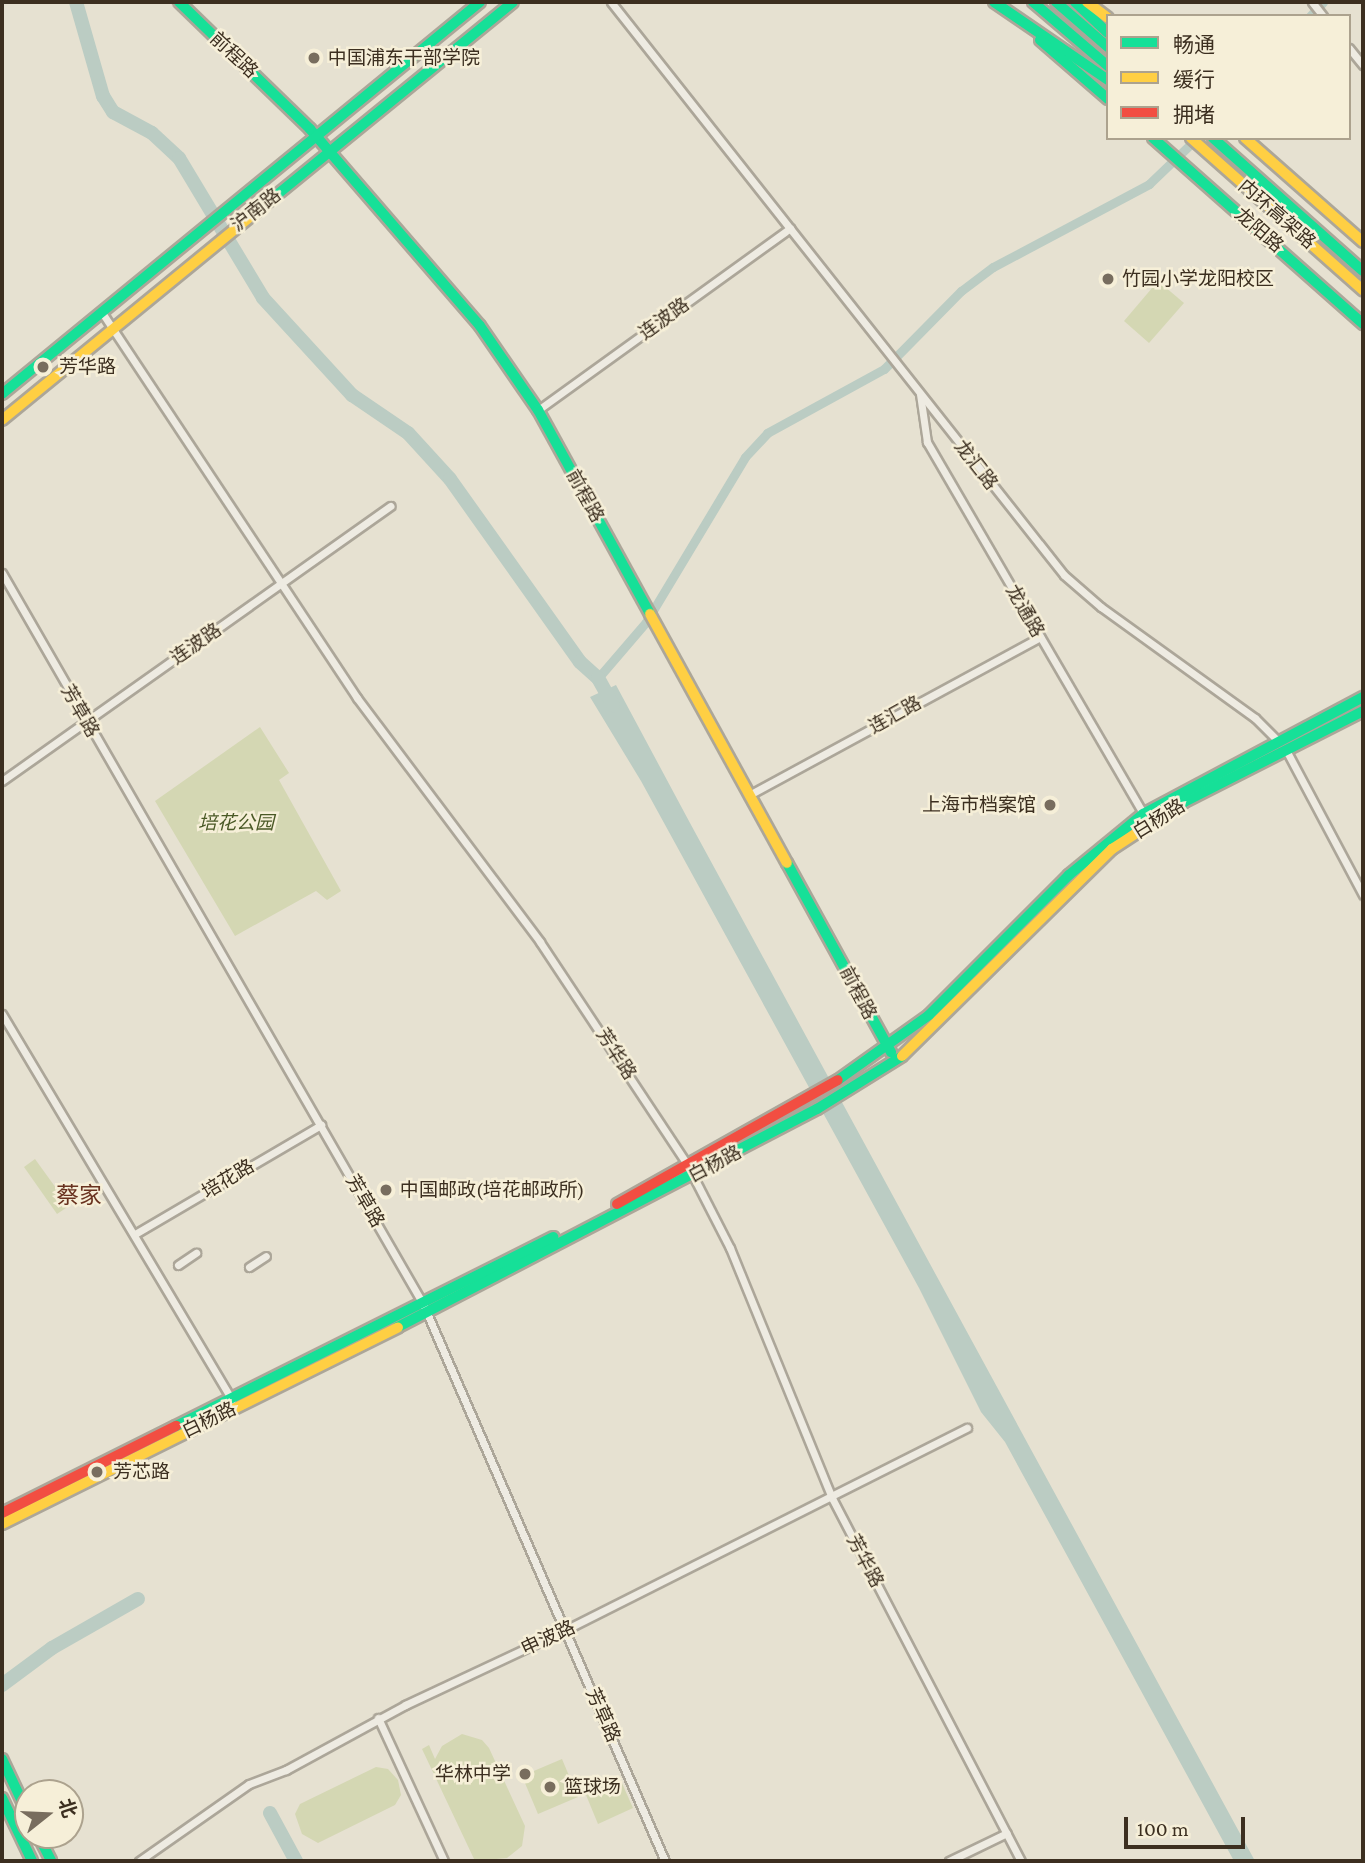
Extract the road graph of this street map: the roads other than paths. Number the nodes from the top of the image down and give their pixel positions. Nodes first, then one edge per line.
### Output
1 (179, 2) edge
2 (480, 2) edge
3 (513, 2) edge
4 (611, 2) edge
5 (994, 2) edge
6 (1033, 2) edge
7 (1056, 2) edge
8 (1075, 2) edge
9 (1087, 2) edge
10 (1106, 16) edge
11 (1106, 31) edge
12 (1106, 45) edge
13 (1351, 50) edge
14 (1106, 64) edge
15 (1363, 65) edge
16 (1106, 79) edge
17 (1106, 97) edge
18 (315, 136) junction
19 (1155, 140) edge
20 (1181, 140) edge
21 (1193, 140) edge
22 (1217, 140) edge
23 (1247, 140) edge
24 (328, 153) junction
25 (1204, 155) junction
26 (790, 228) junction
27 (1363, 242) edge
28 (1363, 271) edge
29 (1363, 290) edge
30 (100, 311) junction
31 (1363, 324) edge
32 (113, 326) junction
33 (919, 393) junction
34 (2, 394) edge
35 (538, 410) junction
36 (2, 420) edge
37 (391, 506) dead end
38 (2, 573) edge
39 (280, 584) junction
40 (1040, 637) junction
41 (1363, 697) edge
42 (1363, 710) edge
43 (86, 721) junction
44 (1282, 746) junction
45 (2, 781) edge
46 (751, 794) junction
47 (1146, 819) junction
48 (1363, 895) edge
49 (2, 1014) edge
50 (888, 1048) junction
51 (897, 1059) junction
52 (321, 1125) junction
53 (690, 1171) junction
54 (135, 1234) junction
55 (196, 1253) dead end
56 (266, 1256) dead end
57 (178, 1265) dead end
58 (249, 1267) dead end
59 (425, 1309) junction
60 (234, 1403) junction
61 (967, 1428) dead end
62 (832, 1498) junction
63 (2, 1513) edge
64 (2, 1524) edge
65 (565, 1630) junction
66 (378, 1718) junction
67 (2, 1759) edge
68 (14, 1784) edge
69 (2, 1798) edge
70 (1007, 1833) junction
71 (32, 1861) edge
72 (139, 1861) edge
73 (444, 1861) edge
74 (665, 1861) edge
75 (949, 1861) edge
76 (1021, 1861) edge

1 - 18 main road, 前程路
2 - 18 main road, 沪南路
3 - 24 main road, 沪南路
4 - 26 street, 龙汇路
5 - 16 main road
5 - 17 main road
6 - 14 main road
7 - 12 main road
8 - 11 main road
9 - 10 main road
13 - 15 street
18 - 24 main road, 前程路
18 - 30 main road, 沪南路
19 - 31 main road, 龙阳路
20 - 25 main road
21 - 25 main road, 内环高架路
22 - 28 main road, 内环高架路
23 - 27 main road
24 - 32 main road, 沪南路
24 - 35 main road, 前程路
25 - 29 main road, 内环高架路
26 - 33 street, 龙汇路
26 - 35 street, 连波路
30 - 32 street, 芳华路
30 - 34 main road, 沪南路
32 - 36 main road, 沪南路
32 - 39 street, 芳华路
33 - 40 street, 龙通路
33 - 44 street, 龙汇路
35 - 46 main road, 前程路
37 - 39 street, 连波路
38 - 43 street, 芳草路
39 - 43 street, 连波路
39 - 53 street, 芳华路
40 - 46 street, 连汇路
40 - 47 street, 龙通路
41 - 44 main road, 白杨路
42 - 44 main road, 白杨路
43 - 45 street, 连波路
43 - 52 street, 芳草路
44 - 47 main road, 白杨路
44 - 48 street, 龙汇路
46 - 50 main road, 前程路
47 - 50 main road, 白杨路
47 - 51 main road, 白杨路
49 - 54 street
50 - 51 main road, 前程路
50 - 53 main road, 白杨路
51 - 53 main road, 白杨路
52 - 54 street, 培花路
52 - 59 street, 芳草路
53 - 59 main road, 白杨路
53 - 62 street, 芳华路
54 - 60 street
55 - 57 street
56 - 58 street
59 - 60 main road, 白杨路
59 - 65 street, 芳草路
60 - 63 main road, 白杨路
60 - 64 main road, 白杨路
61 - 62 street, 申波路
62 - 65 street, 申波路
62 - 70 street, 芳华路
65 - 66 street, 申波路
65 - 74 street, 芳草路
66 - 72 street, 申波路
66 - 73 street
67 - 68 main road
69 - 71 main road
70 - 75 street
70 - 76 street, 芳华路

